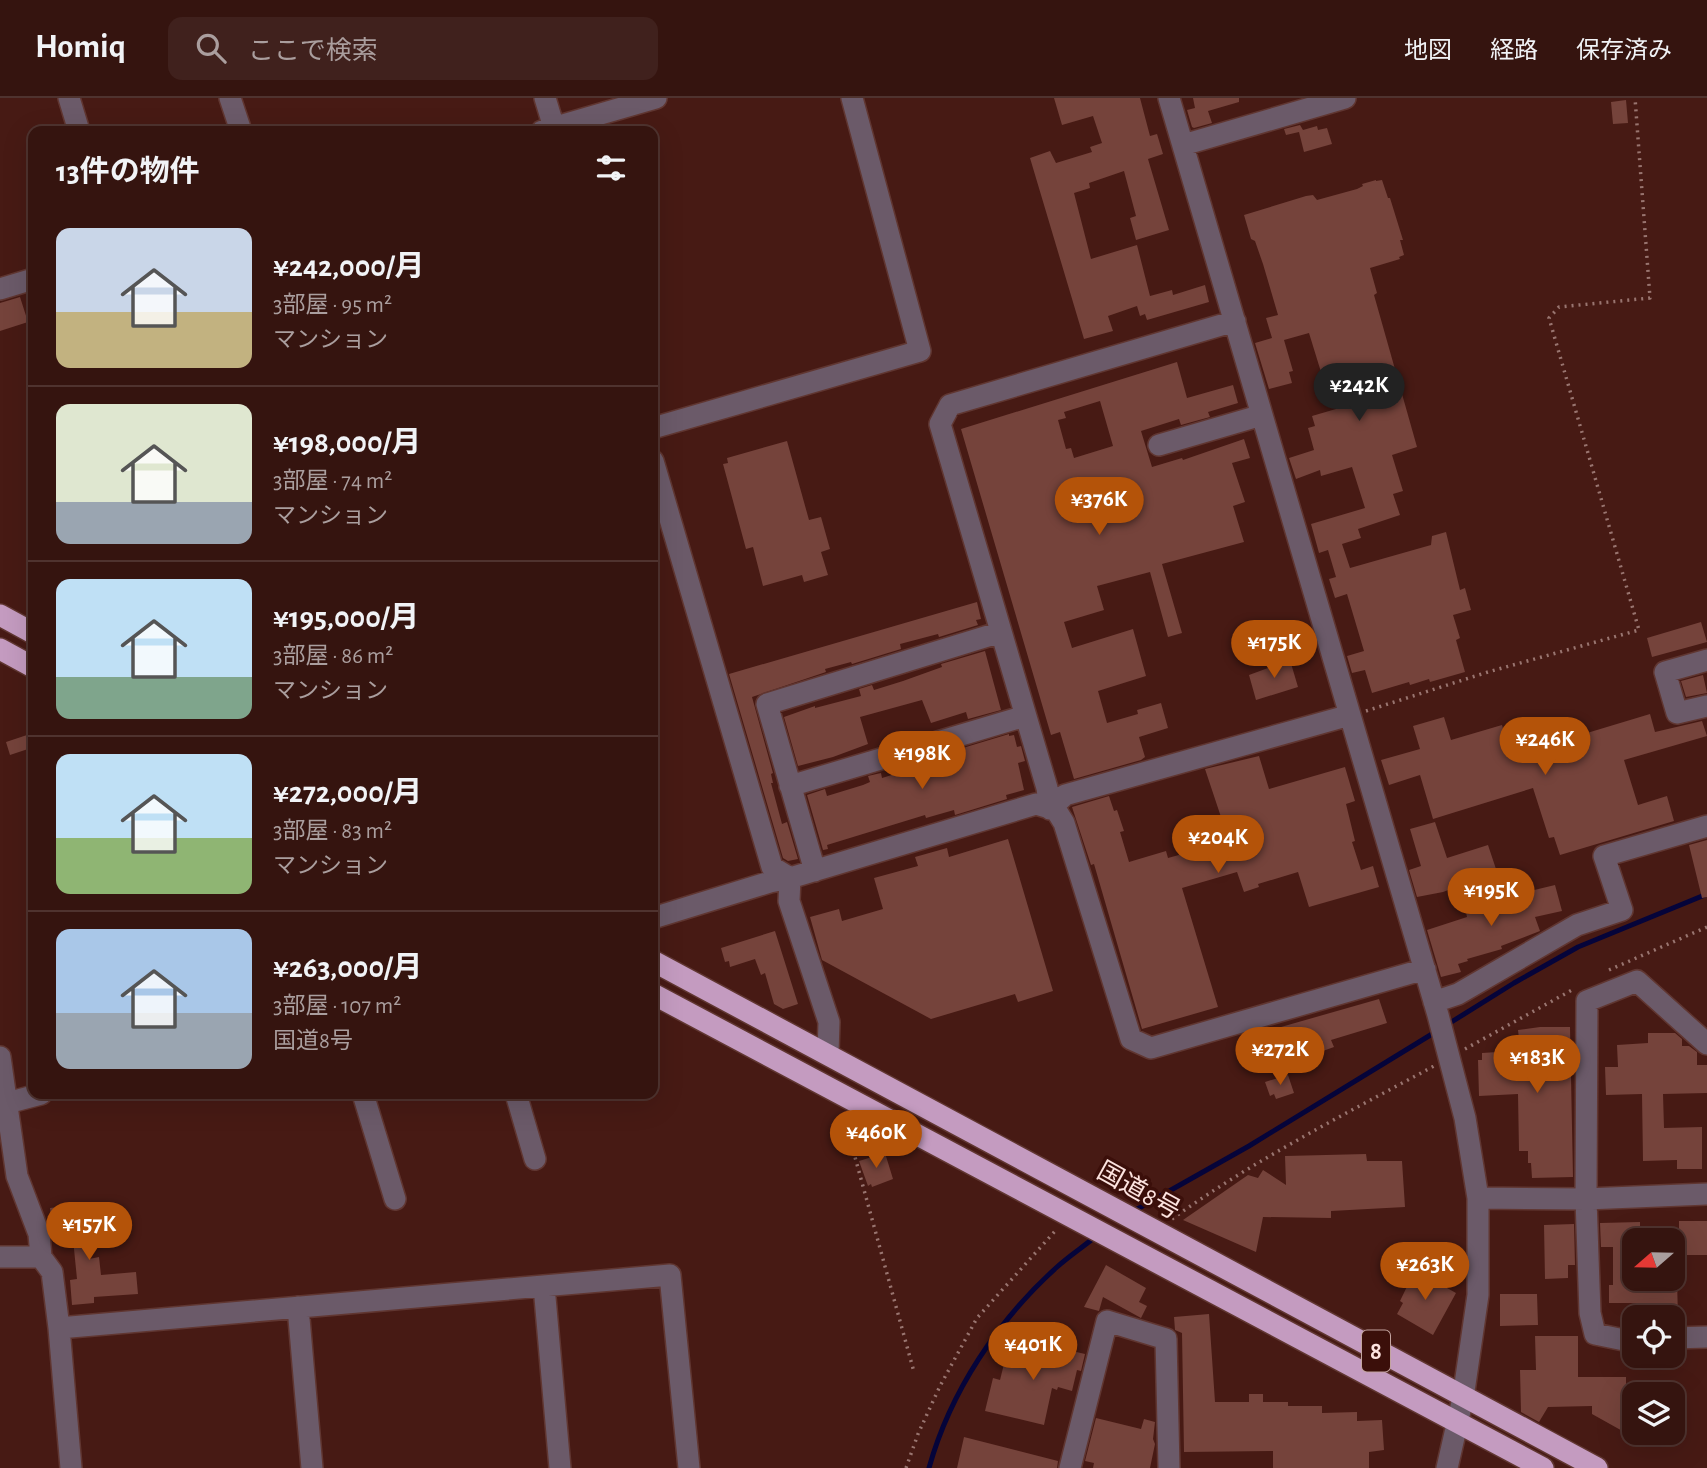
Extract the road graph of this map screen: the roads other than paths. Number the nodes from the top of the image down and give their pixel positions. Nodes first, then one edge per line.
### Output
1 (69, 98) edge
2 (230, 98) edge
3 (545, 98) edge
4 (656, 98) edge
5 (852, 98) edge
6 (1169, 98) edge
7 (1345, 98) edge
8 (77, 126) edge
9 (239, 126) edge
10 (549, 126) edge
11 (563, 126) edge
12 (1183, 145) junction
13 (28, 281) edge
14 (0, 289) edge
15 (1234, 321) junction
16 (1262, 415) junction
17 (658, 427) edge
18 (1159, 445) dead end
19 (658, 478) edge
20 (0, 615) edge
21 (28, 630) edge
22 (1001, 632) junction
23 (0, 649) edge
24 (1707, 660) edge
25 (28, 664) edge
26 (1707, 706) edge
27 (1350, 715) junction
28 (1025, 716) junction
29 (790, 786) junction
30 (1050, 809) junction
31 (1707, 826) edge
32 (815, 871) junction
33 (790, 878) junction
34 (658, 916) edge
35 (658, 964) edge
36 (1425, 969) junction
37 (658, 997) edge
38 (1439, 1017) junction
39 (1707, 1044) edge
40 (828, 1054) junction
41 (0, 1057) edge
42 (28, 1097) edge
43 (364, 1099) edge
44 (517, 1099) edge
45 (7, 1103) junction
46 (535, 1159) dead end
47 (1707, 1194) edge
48 (1478, 1198) junction
49 (394, 1199) dead end
50 (1586, 1199) junction
51 (0, 1257) edge
52 (41, 1257) junction
53 (544, 1286) junction
54 (298, 1307) junction
55 (59, 1328) junction
56 (1706, 1337) edge
57 (1685, 1338) edge
58 (1622, 1340) edge
59 (1463, 1398) junction
60 (1457, 1420) junction
61 (71, 1468) edge
62 (312, 1468) edge
63 (560, 1468) edge
64 (689, 1468) edge
65 (1070, 1468) edge
66 (1169, 1468) edge
67 (1447, 1468) edge
68 (1543, 1468) edge
69 (1597, 1468) edge

1 - 8 street
2 - 9 street
3 - 10 street
4 - 11 street
5 - 17 street
6 - 12 street
7 - 12 street
12 - 15 street
13 - 14 street
15 - 16 street
15 - 22 street
16 - 18 street
16 - 27 street
19 - 33 street
20 - 21 highway
22 - 28 street
22 - 29 street
23 - 25 highway
24 - 26 street
27 - 30 street
27 - 36 street
28 - 29 street
28 - 30 street
29 - 32 street
30 - 32 street
30 - 36 street
31 - 38 street
32 - 33 street
33 - 34 street
33 - 40 street
35 - 40 highway, 国道8号 / 8
36 - 38 street
37 - 60 highway, 国道8号 / 8
38 - 48 street
39 - 50 street
40 - 59 highway, 国道8号 / 8
41 - 45 street
42 - 45 street
43 - 49 street
44 - 46 street
45 - 52 street
47 - 50 street
48 - 50 street
48 - 59 street
50 - 58 street
51 - 52 street
52 - 55 street
53 - 54 street
53 - 63 street
53 - 64 street
54 - 55 street
54 - 62 street
55 - 61 street
56 - 57 street
59 - 60 street
59 - 69 highway, 国道8号 / 8
60 - 67 street
60 - 68 highway, 国道8号 / 8
65 - 66 street

